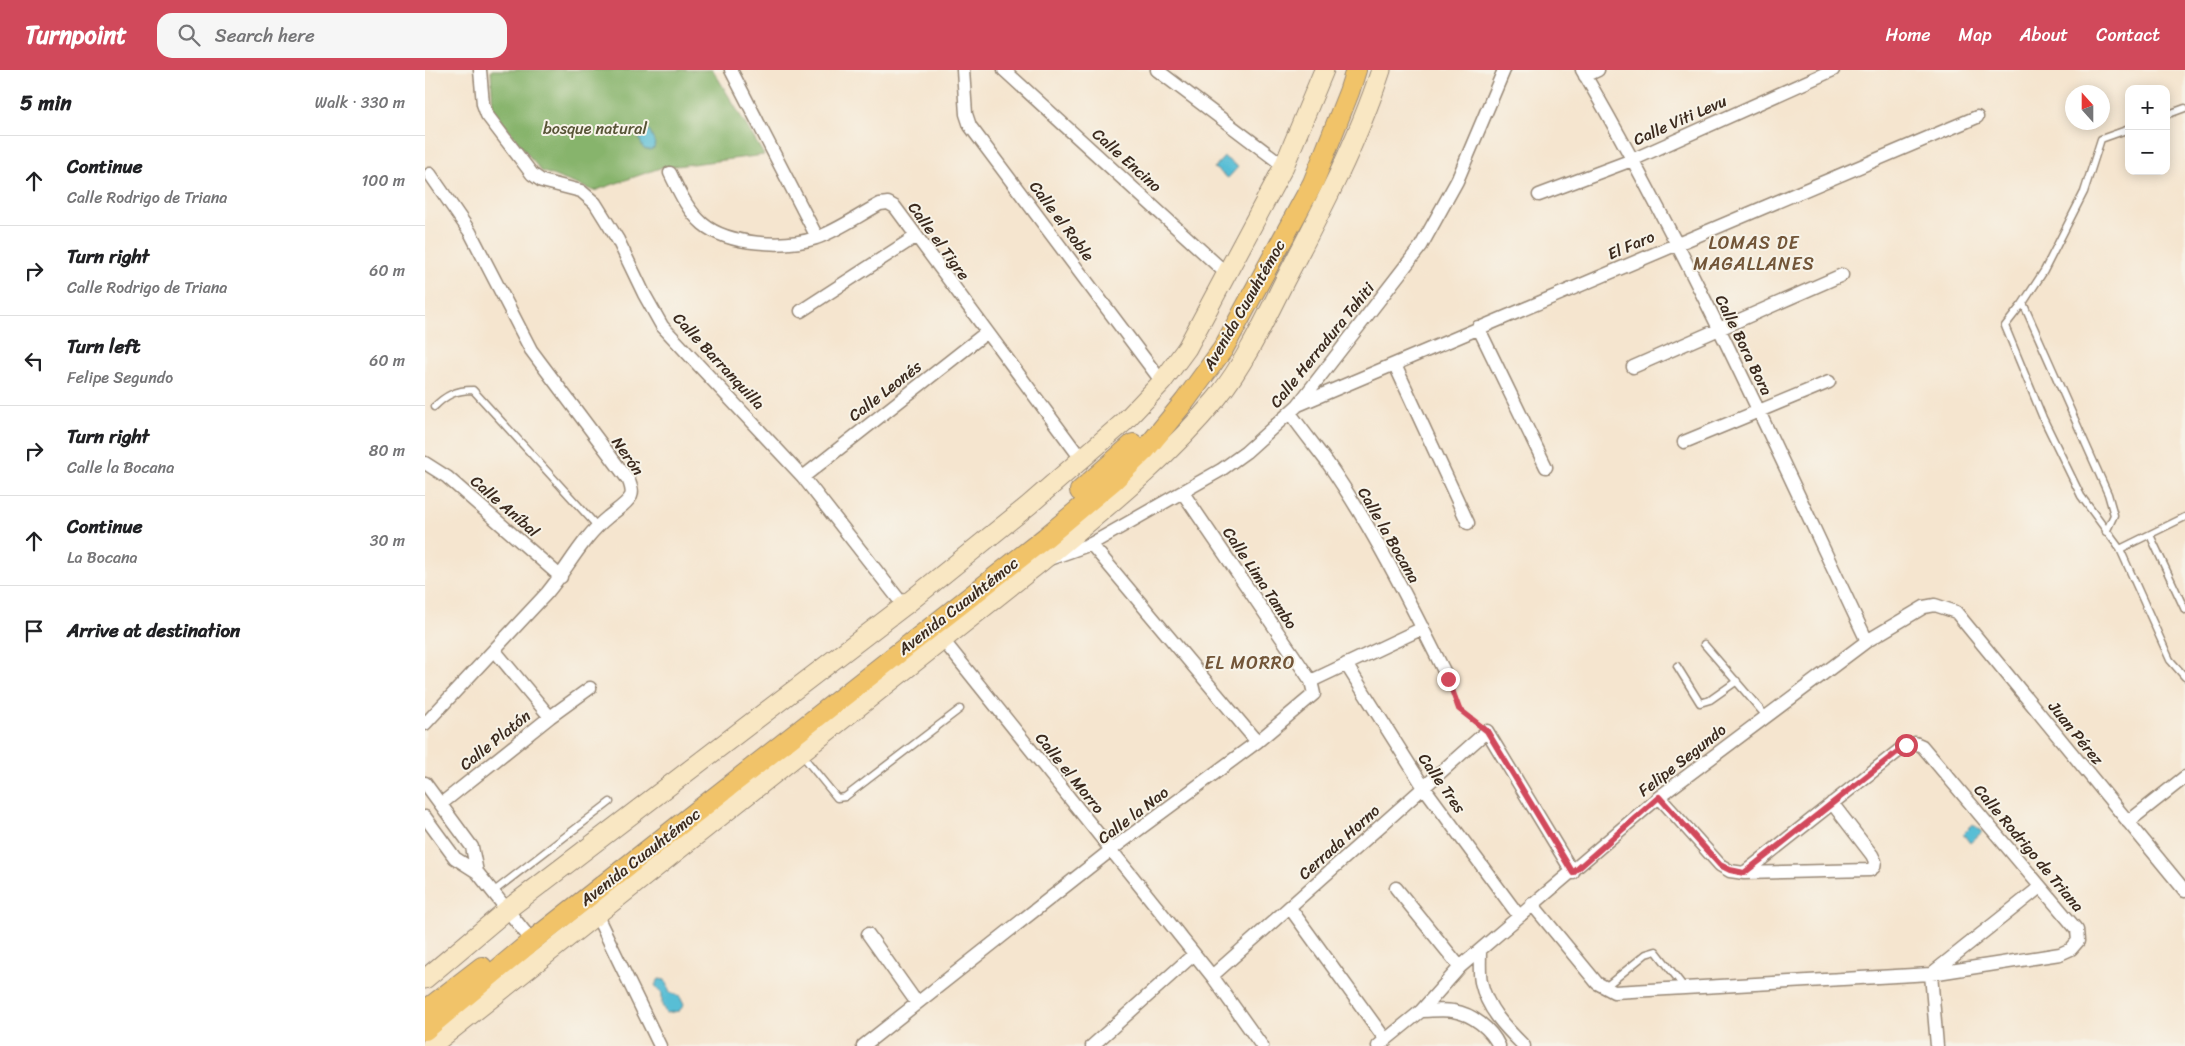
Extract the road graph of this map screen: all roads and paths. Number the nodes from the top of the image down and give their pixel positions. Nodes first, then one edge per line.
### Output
1 (480, 70) edge
2 (731, 70) edge
3 (963, 70) edge
4 (1004, 70) edge
5 (1324, 70) edge
6 (1342, 70) edge
7 (1356, 70) edge
8 (1381, 70) edge
9 (1504, 70) edge
10 (1598, 70) edge
11 (1833, 70) edge
12 (1163, 72) edge
13 (1583, 73) edge
14 (2185, 108) edge
15 (2170, 114) edge
16 (1977, 117) dead end
17 (2126, 130) edge
18 (1632, 160) junction
19 (1284, 166) junction
20 (670, 173) dead end
21 (430, 174) dead end
22 (1539, 195) dead end
23 (915, 237) junction
24 (817, 238) junction
25 (1675, 244) junction
26 (1228, 274) junction
27 (1842, 275) dead end
28 (2023, 303) junction
29 (801, 311) dead end
30 (1478, 327) junction
31 (1719, 329) junction
32 (987, 332) junction
33 (1395, 365) junction
34 (1633, 367) dead end
35 (1163, 382) junction
36 (1829, 382) dead end
37 (434, 407) dead end
38 (1294, 409) junction
39 (1759, 412) junction
40 (1685, 442) dead end
41 (1082, 460) junction
42 (425, 463) edge
43 (1546, 467) dead end
44 (803, 477) junction
45 (1183, 493) junction
46 (2185, 517) edge
47 (1469, 523) dead end
48 (597, 526) junction
49 (2106, 532) junction
50 (2150, 535) junction
51 (1091, 544) junction
52 (2120, 549) junction
53 (1042, 561) junction
54 (561, 577) junction
55 (1935, 605) joint
56 (904, 606) junction
57 (2185, 610) edge
58 (1423, 628) junction
59 (943, 640) junction
60 (1867, 640) junction
61 (1705, 644) dead end
62 (495, 650) junction
63 (1346, 664) junction
64 (1677, 666) dead end
65 (2185, 677) edge
66 (1448, 679) joint
67 (1311, 681) junction
68 (1737, 681) junction
69 (590, 688) dead end
70 (960, 708) dead end
71 (550, 716) junction
72 (1766, 716) junction
73 (425, 724) edge
74 (1487, 731) junction
75 (1257, 742) junction
76 (801, 753) junction
77 (2185, 777) edge
78 (425, 782) edge
79 (1423, 786) junction
80 (1659, 797) junction
81 (610, 802) dead end
82 (1832, 803) junction
83 (441, 804) junction
84 (425, 817) edge
85 (2128, 822) junction
86 (1111, 850) junction
87 (477, 872) junction
88 (1573, 873) junction
89 (1744, 873) junction
90 (1396, 888) dead end
91 (2040, 888) junction
92 (2185, 891) edge
93 (493, 892) junction
94 (1532, 904) junction
95 (1290, 908) junction
96 (507, 909) junction
97 (596, 914) junction
98 (1519, 916) junction
99 (868, 934) dead end
100 (529, 937) junction
101 (1480, 950) junction
102 (1193, 955) junction
103 (1460, 967) junction
104 (1931, 974) junction
105 (1212, 976) junction
106 (425, 980) edge
107 (1603, 988) junction
108 (1685, 988) junction
109 (917, 1003) junction
110 (1421, 1011) junction
111 (455, 1017) junction
112 (1498, 1019) junction
113 (1487, 1028) junction
114 (428, 1029) edge
115 (1381, 1043) edge
116 (660, 1046) edge
117 (863, 1046) edge
118 (1092, 1046) edge
119 (1262, 1046) edge
120 (1499, 1046) edge
121 (1524, 1046) edge
122 (1937, 1046) edge

1 - 44 street, Calle Barranquilla
2 - 24 street
3 - 35 street, Calle el Roble
4 - 26 street, Calle Encino
5 - 19 street
6 - 100 main road, Avenida Cuauhtémoc
7 - 100 main road, Avenida Cuauhtémoc
8 - 53 street
9 - 38 street, Calle Herradura Tahiti
10 - 13 street
11 - 18 street, Calle Viti Levu
12 - 19 street
13 - 18 street, Calle Bora Bora
14 - 15 lane
16 - 25 street, El Faro
17 - 28 lane
18 - 22 street, Calle Viti Levu
18 - 25 street, Calle Bora Bora
19 - 26 street
20 - 24 street, Calle el Tigre
21 - 48 street, Nerón
23 - 24 street, Calle el Tigre
23 - 29 street
23 - 32 street, Calle el Tigre
25 - 30 street, El Faro
25 - 31 street, Calle Bora Bora
26 - 35 street
27 - 31 street
28 - 49 lane
28 - 49 lane
30 - 33 street, El Faro
30 - 43 street
31 - 34 street
31 - 39 street, Calle Bora Bora
32 - 41 street, Calle el Tigre
32 - 44 street, Calle Leonés
33 - 38 street, El Faro
33 - 47 street
35 - 41 street
36 - 39 street
37 - 48 lane
38 - 45 street, Calle Herradura Tahiti
38 - 58 street, Calle la Bocana
39 - 40 street
39 - 60 street, Calle Bora Bora
41 - 56 street
42 - 54 street, Calle Aníbal
44 - 56 street, Calle Barranquilla
45 - 51 street, Calle Herradura Tahiti
45 - 67 street, Calle Lima Tambo
46 - 50 lane
48 - 54 street, Nerón
49 - 52 lane
50 - 52 lane
50 - 57 lane
51 - 53 street, Calle Herradura Tahiti
51 - 75 street
52 - 65 lane
53 - 59 street
54 - 62 street, Nerón
55 - 60 street, Felipe Segundo
55 - 85 street, Juan Pérez
56 - 96 street
58 - 63 street
58 - 66 street, Calle la Bocana
59 - 76 street
59 - 86 street, Calle el Morro
60 - 72 street, Felipe Segundo
61 - 68 lane
62 - 71 street, Calle Platón
62 - 73 street, Nerón
63 - 67 street
63 - 79 street, Calle Tres
64 - 68 lane
66 - 74 path
67 - 75 street, Calle la Nao
68 - 72 lane
69 - 71 street
70 - 76 lane
71 - 83 street, Calle Platón
72 - 80 street, Felipe Segundo
74 - 79 street, Cerrada Horno
74 - 88 street
75 - 86 street, Calle la Nao
76 - 97 street
77 - 85 street
78 - 83 street
79 - 95 street, Cerrada Horno
79 - 98 street, Calle Tres
80 - 88 street, Felipe Segundo
80 - 89 street
81 - 93 lane
82 - 89 street, Calle Rodrigo de Triana
82 - 89 street
82 - 91 street, Calle Rodrigo de Triana
83 - 87 street
84 - 87 street
85 - 92 street, Juan Pérez
86 - 102 street, Calle el Morro
86 - 109 street, Calle la Nao
87 - 93 street
88 - 94 street, Felipe Segundo
90 - 103 street
91 - 104 street
91 - 104 street, Calle Rodrigo de Triana
93 - 96 street
94 - 98 street, Felipe Segundo
94 - 107 street
95 - 105 street, Cerrada Horno
95 - 115 street
96 - 100 street
96 - 106 street
97 - 111 street
97 - 116 street
98 - 101 street, Felipe Segundo
99 - 109 street
100 - 111 main road, Avenida Cuauhtémoc
100 - 114 main road, Avenida Cuauhtémoc
101 - 103 street, Felipe Segundo
101 - 112 street
102 - 105 street, Calle el Morro
102 - 118 street
103 - 110 street, Felipe Segundo
104 - 108 street, Calle Rodrigo de Triana
104 - 122 street
105 - 119 street, Calle el Morro
107 - 108 street, Calle Rodrigo de Triana
107 - 108 lane
109 - 117 street, Calle la Nao
110 - 113 street
110 - 115 street, Felipe Segundo
111 - 114 main road, Avenida Cuauhtémoc
112 - 113 street
112 - 121 street
113 - 120 street

